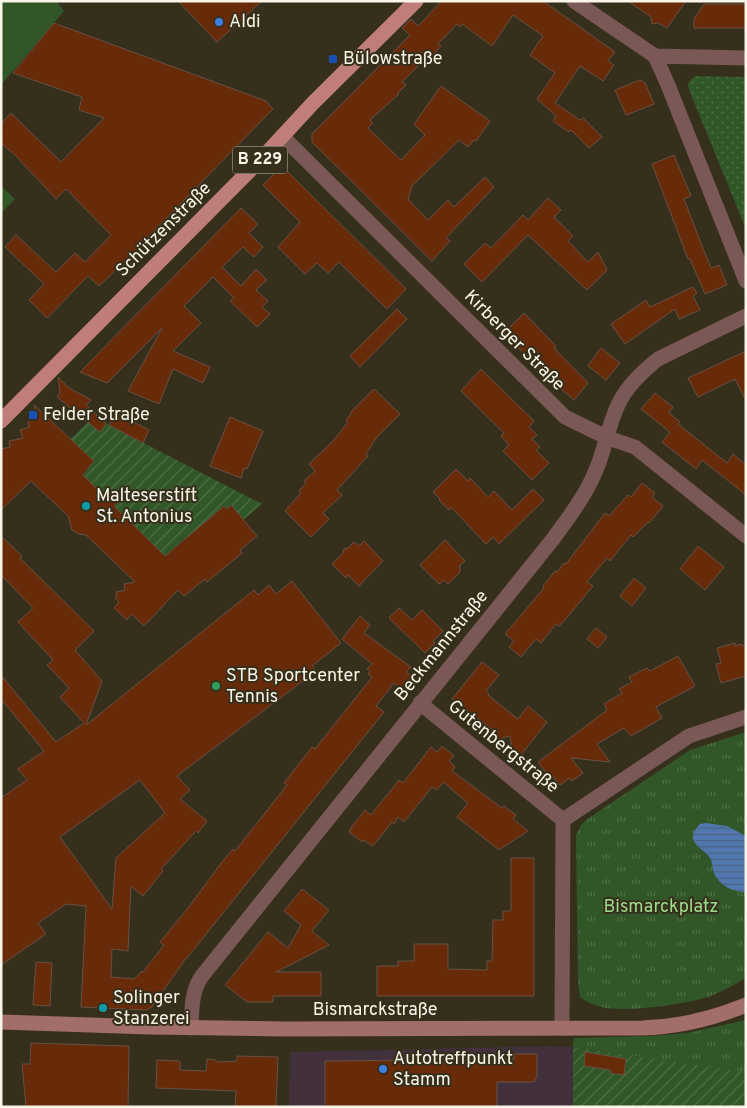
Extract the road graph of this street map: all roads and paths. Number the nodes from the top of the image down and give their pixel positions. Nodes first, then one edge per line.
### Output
1 (416, 1) edge
2 (574, 1) edge
3 (656, 56) junction
4 (746, 58) edge
5 (282, 136) junction
6 (746, 281) edge
7 (746, 316) edge
8 (1, 421) edge
9 (608, 438) junction
10 (746, 536) edge
11 (420, 703) junction
12 (746, 718) edge
13 (563, 820) junction
14 (746, 1005) edge
15 (1, 1022) edge
16 (191, 1028) junction
17 (562, 1028) junction

1 - 5 main road, Schützenstraße / B 229
2 - 3 street
3 - 4 street
3 - 6 street
5 - 8 main road, Schützenstraße / B 229
5 - 9 street, Kirberger Straße
7 - 9 street, Beckmannstraße
9 - 10 street, Kirberger Straße
9 - 11 street, Beckmannstraße
11 - 13 street, Gutenbergstraße
11 - 16 street, Beckmannstraße
12 - 13 street
13 - 17 street
14 - 17 main road, Bismarckstraße
15 - 16 main road, Bismarckstraße
16 - 17 main road, Bismarckstraße

